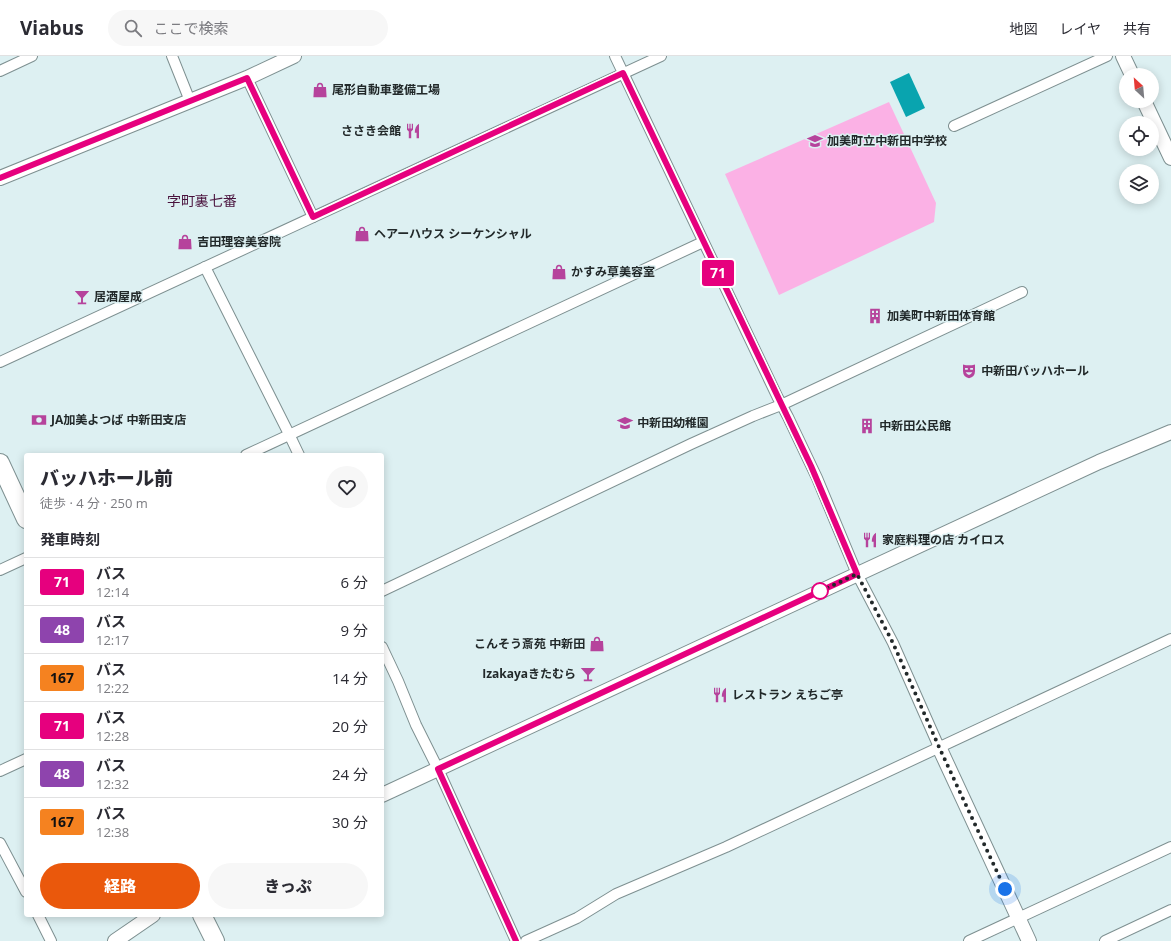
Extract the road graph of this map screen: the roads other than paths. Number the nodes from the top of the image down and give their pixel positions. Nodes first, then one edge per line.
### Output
1 (32, 56) edge
2 (172, 56) edge
3 (294, 56) edge
4 (615, 56) edge
5 (662, 56) edge
6 (1107, 56) edge
7 (1123, 56) edge
8 (1129, 68) edge
9 (0, 71) edge
10 (623, 73) junction
11 (247, 78) junction
12 (190, 101) junction
13 (1147, 108) edge
14 (954, 126) dead end
15 (1171, 158) edge
16 (0, 178) edge
17 (313, 217) junction
18 (703, 242) junction
19 (205, 267) junction
20 (1022, 292) dead end
21 (0, 362) edge
22 (782, 405) junction
23 (1171, 432) edge
24 (289, 434) junction
25 (250, 453) edge
26 (298, 453) edge
27 (0, 463) edge
28 (24, 515) edge
29 (24, 559) edge
30 (0, 570) edge
31 (857, 574) junction
32 (384, 590) edge
33 (1171, 640) edge
34 (384, 651) edge
35 (939, 747) junction
36 (24, 759) edge
37 (438, 769) junction
38 (0, 771) edge
39 (384, 794) edge
40 (0, 843) edge
41 (1171, 847) edge
42 (24, 888) edge
43 (1171, 910) edge
44 (39, 917) edge
45 (150, 917) edge
46 (203, 917) edge
47 (1018, 918) junction
48 (51, 941) edge
49 (115, 941) edge
50 (215, 941) edge
51 (516, 941) edge
52 (526, 941) edge
53 (969, 941) edge
54 (1029, 941) edge
55 (1105, 941) edge

1 - 9 street
2 - 12 street
3 - 11 street
4 - 10 street
5 - 10 street
6 - 14 street
7 - 8 street
10 - 17 street
10 - 18 street
11 - 12 street
11 - 17 street
12 - 16 street
13 - 15 street
17 - 19 street
18 - 22 street
18 - 24 street
19 - 21 street
19 - 24 street
20 - 22 street
22 - 31 street
22 - 32 street
23 - 31 street
24 - 25 street
24 - 26 street
27 - 28 highway
29 - 30 street
31 - 35 street
31 - 37 street
33 - 35 street
34 - 37 street
35 - 47 street
35 - 52 street
36 - 38 street
37 - 39 street
37 - 51 street
40 - 42 street
41 - 47 street
43 - 55 street
44 - 48 street
45 - 49 street
46 - 50 highway
47 - 53 street
47 - 54 street

